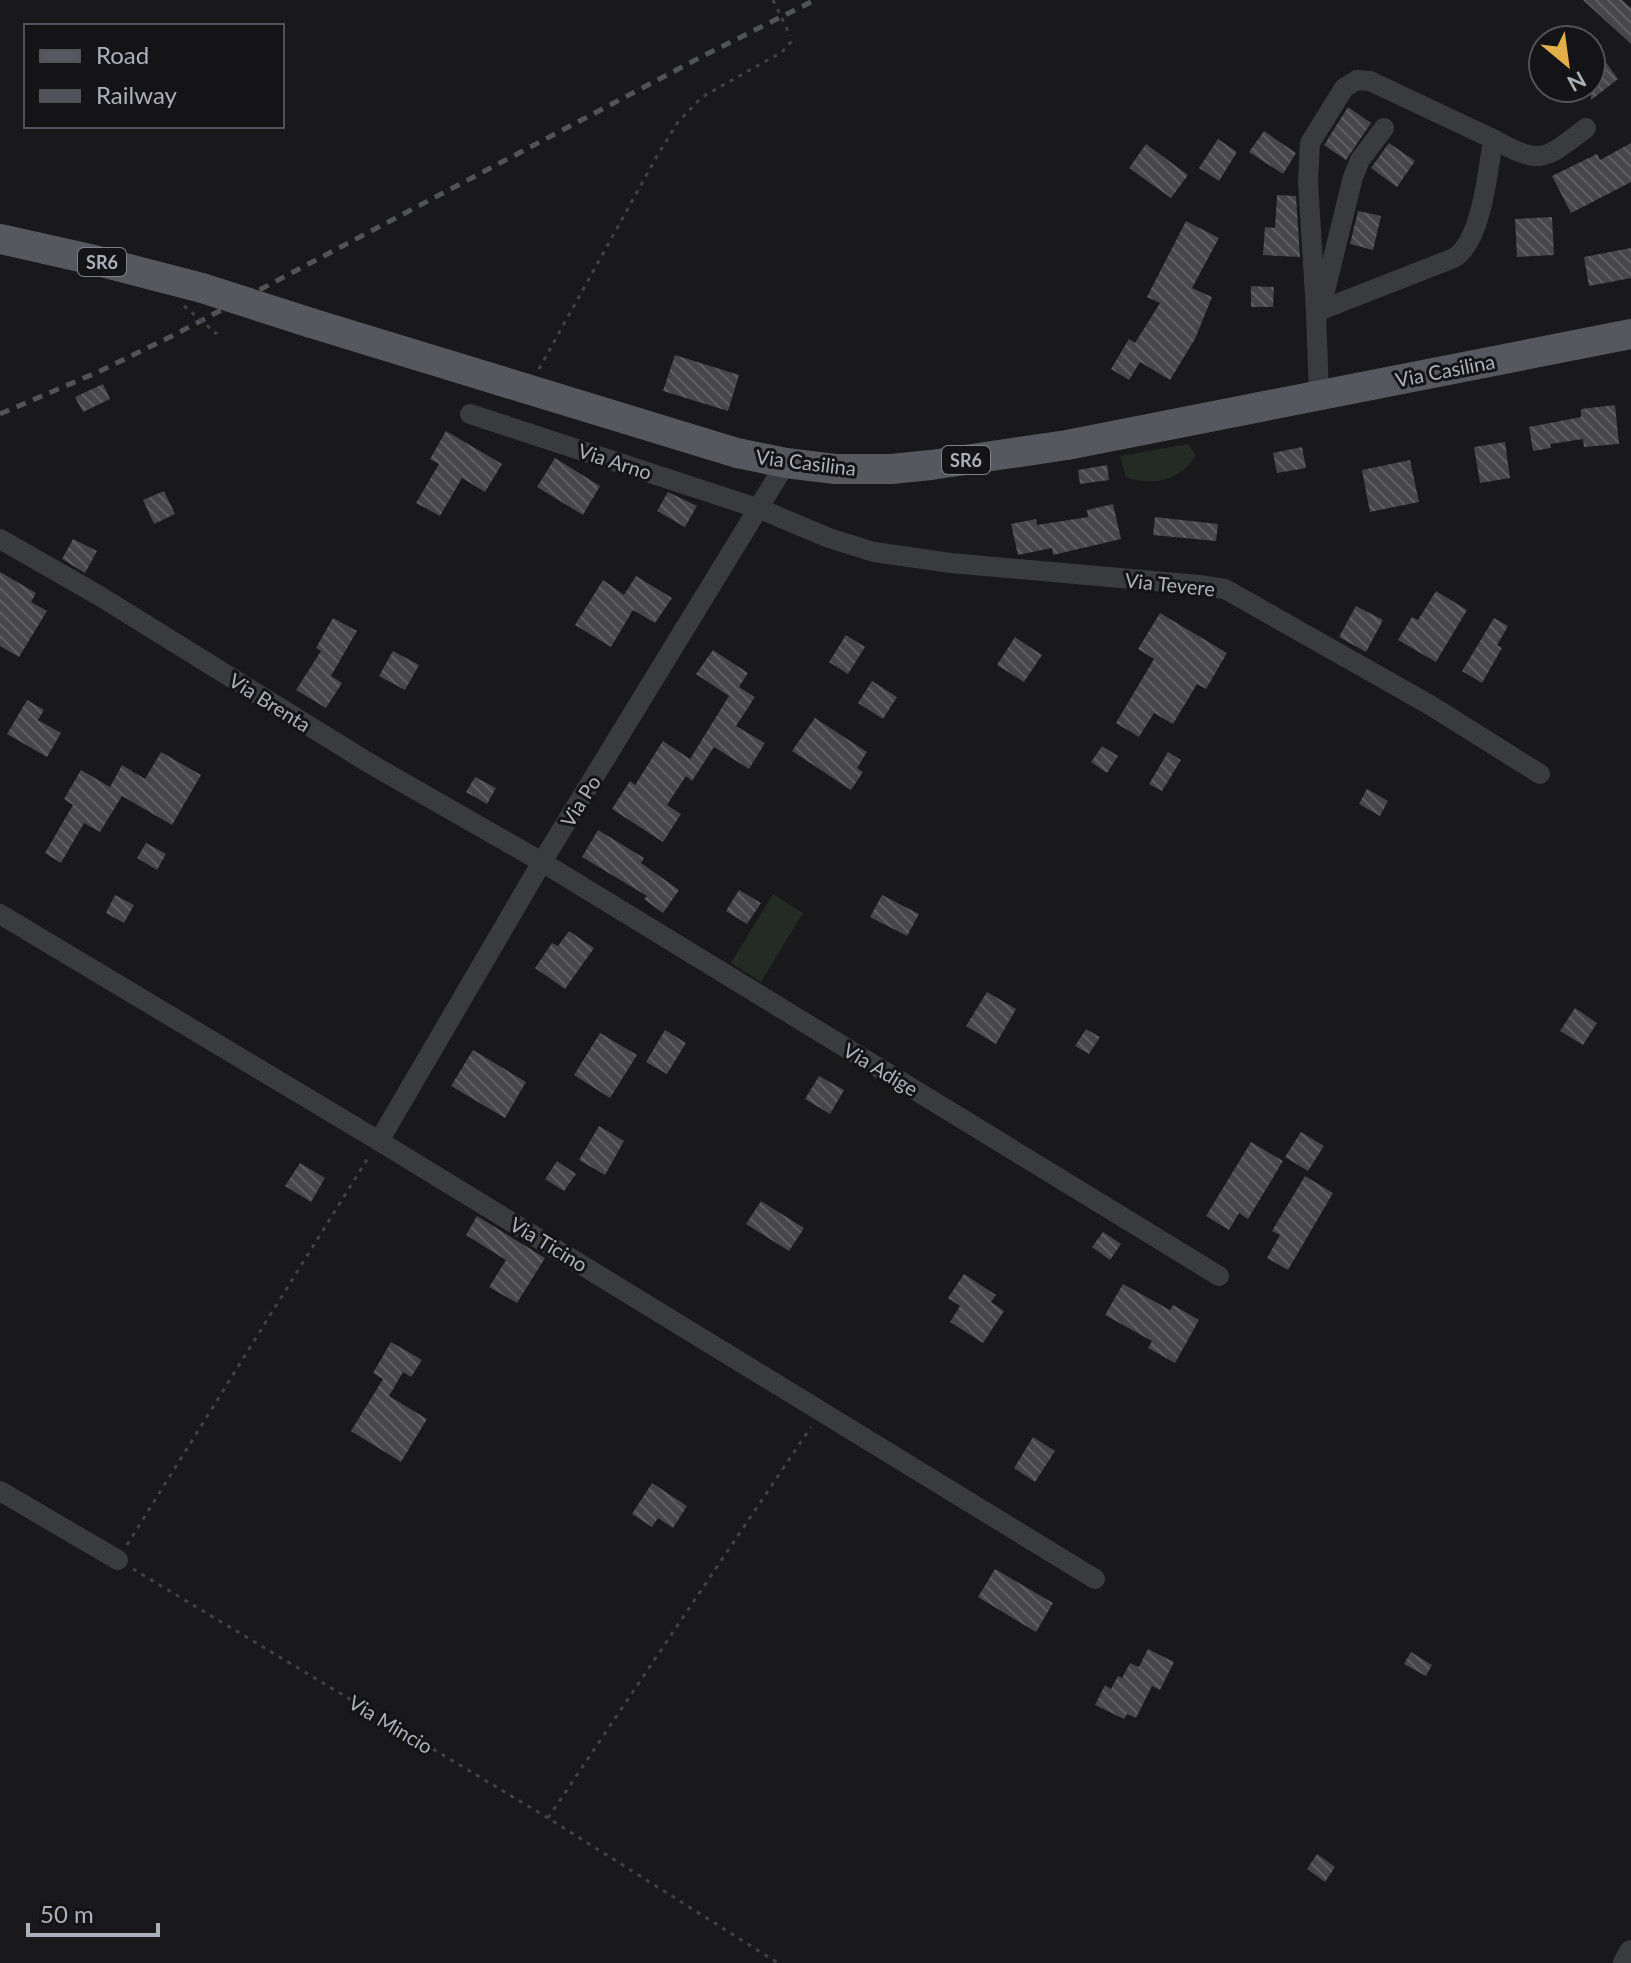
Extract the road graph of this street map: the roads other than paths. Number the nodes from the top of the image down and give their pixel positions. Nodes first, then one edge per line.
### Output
1 (1384, 128) dead end
2 (1586, 128) dead end
3 (1493, 139) junction
4 (0, 239) edge
5 (1318, 312) junction
6 (1631, 334) edge
7 (1319, 395) junction
8 (470, 414) dead end
9 (786, 463) junction
10 (760, 509) junction
11 (0, 539) edge
12 (1540, 774) dead end
13 (542, 862) junction
14 (0, 914) edge
15 (379, 1141) junction
16 (1219, 1276) dead end
17 (0, 1491) edge
18 (118, 1560) road end
19 (1095, 1579) dead end
20 (1631, 1952) edge
21 (1625, 1963) edge

1 - 5 street
2 - 3 street
3 - 5 street
3 - 5 street
4 - 9 main road, Via Casilina / SR6, bridge
5 - 7 street
6 - 7 main road, Via Casilina / SR6
7 - 9 main road, Via Casilina / SR6
8 - 10 street, Via Arno
9 - 10 street, Via Po
10 - 12 street, Via Tevere
10 - 13 street, Via Po
11 - 13 street, Via Brenta
13 - 15 street, Via Po
13 - 16 street, Via Adige
14 - 15 street, Via Ticino
15 - 19 street, Via Ticino
17 - 18 street
20 - 21 street

